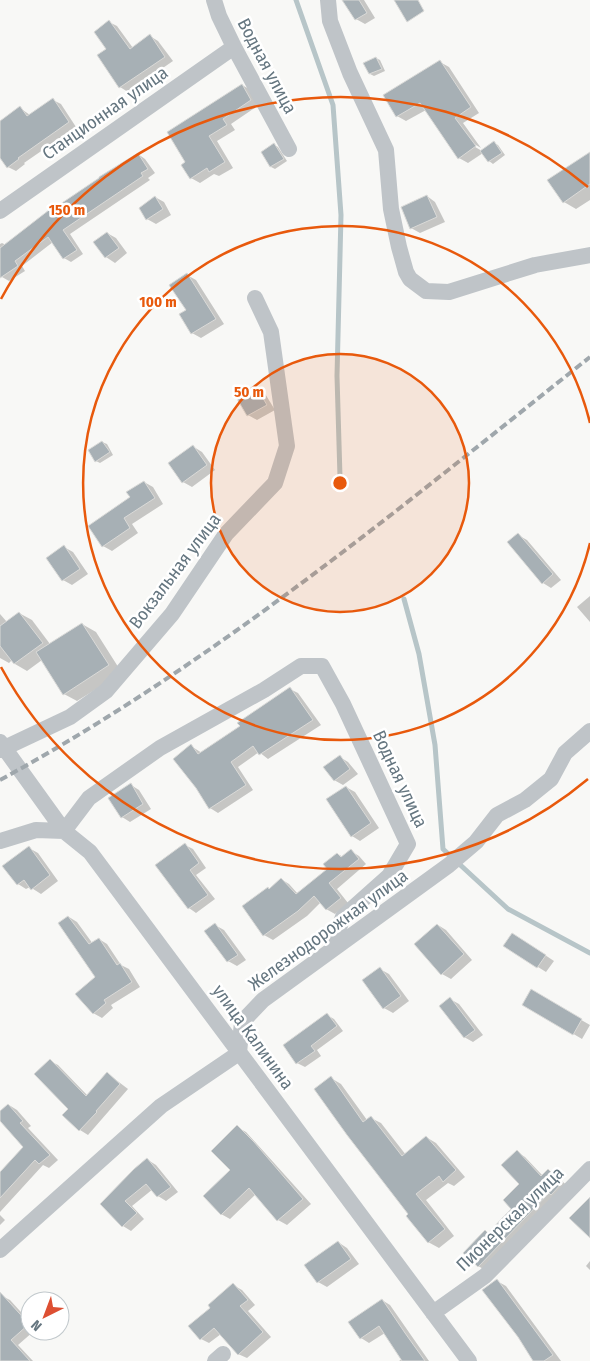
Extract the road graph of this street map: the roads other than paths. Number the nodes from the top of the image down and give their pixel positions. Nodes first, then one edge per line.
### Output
1 (214, 0) edge
2 (328, 0) edge
3 (234, 47) junction
4 (289, 149) dead end
5 (0, 211) edge
6 (590, 255) edge
7 (256, 298) dead end
8 (590, 731) edge
9 (1, 746) edge
10 (64, 831) junction
11 (0, 841) edge
12 (331, 950) junction
13 (239, 1053) junction
14 (590, 1169) edge
15 (0, 1250) edge
16 (432, 1313) junction
17 (469, 1361) edge

1 - 3 street, Водная улица
2 - 6 street
3 - 4 street, Водная улица
3 - 5 street, Станционная улица
7 - 9 street, Вокзальная улица
8 - 12 street, Железнодорожная улица
9 - 10 street, улица Калинина
10 - 11 street
10 - 12 street, Водная улица
10 - 13 street, улица Калинина
12 - 13 street, Железнодорожная улица
13 - 15 street
13 - 16 street, улица Калинина
14 - 16 street, Пионерская улица
16 - 17 street, улица Калинина

